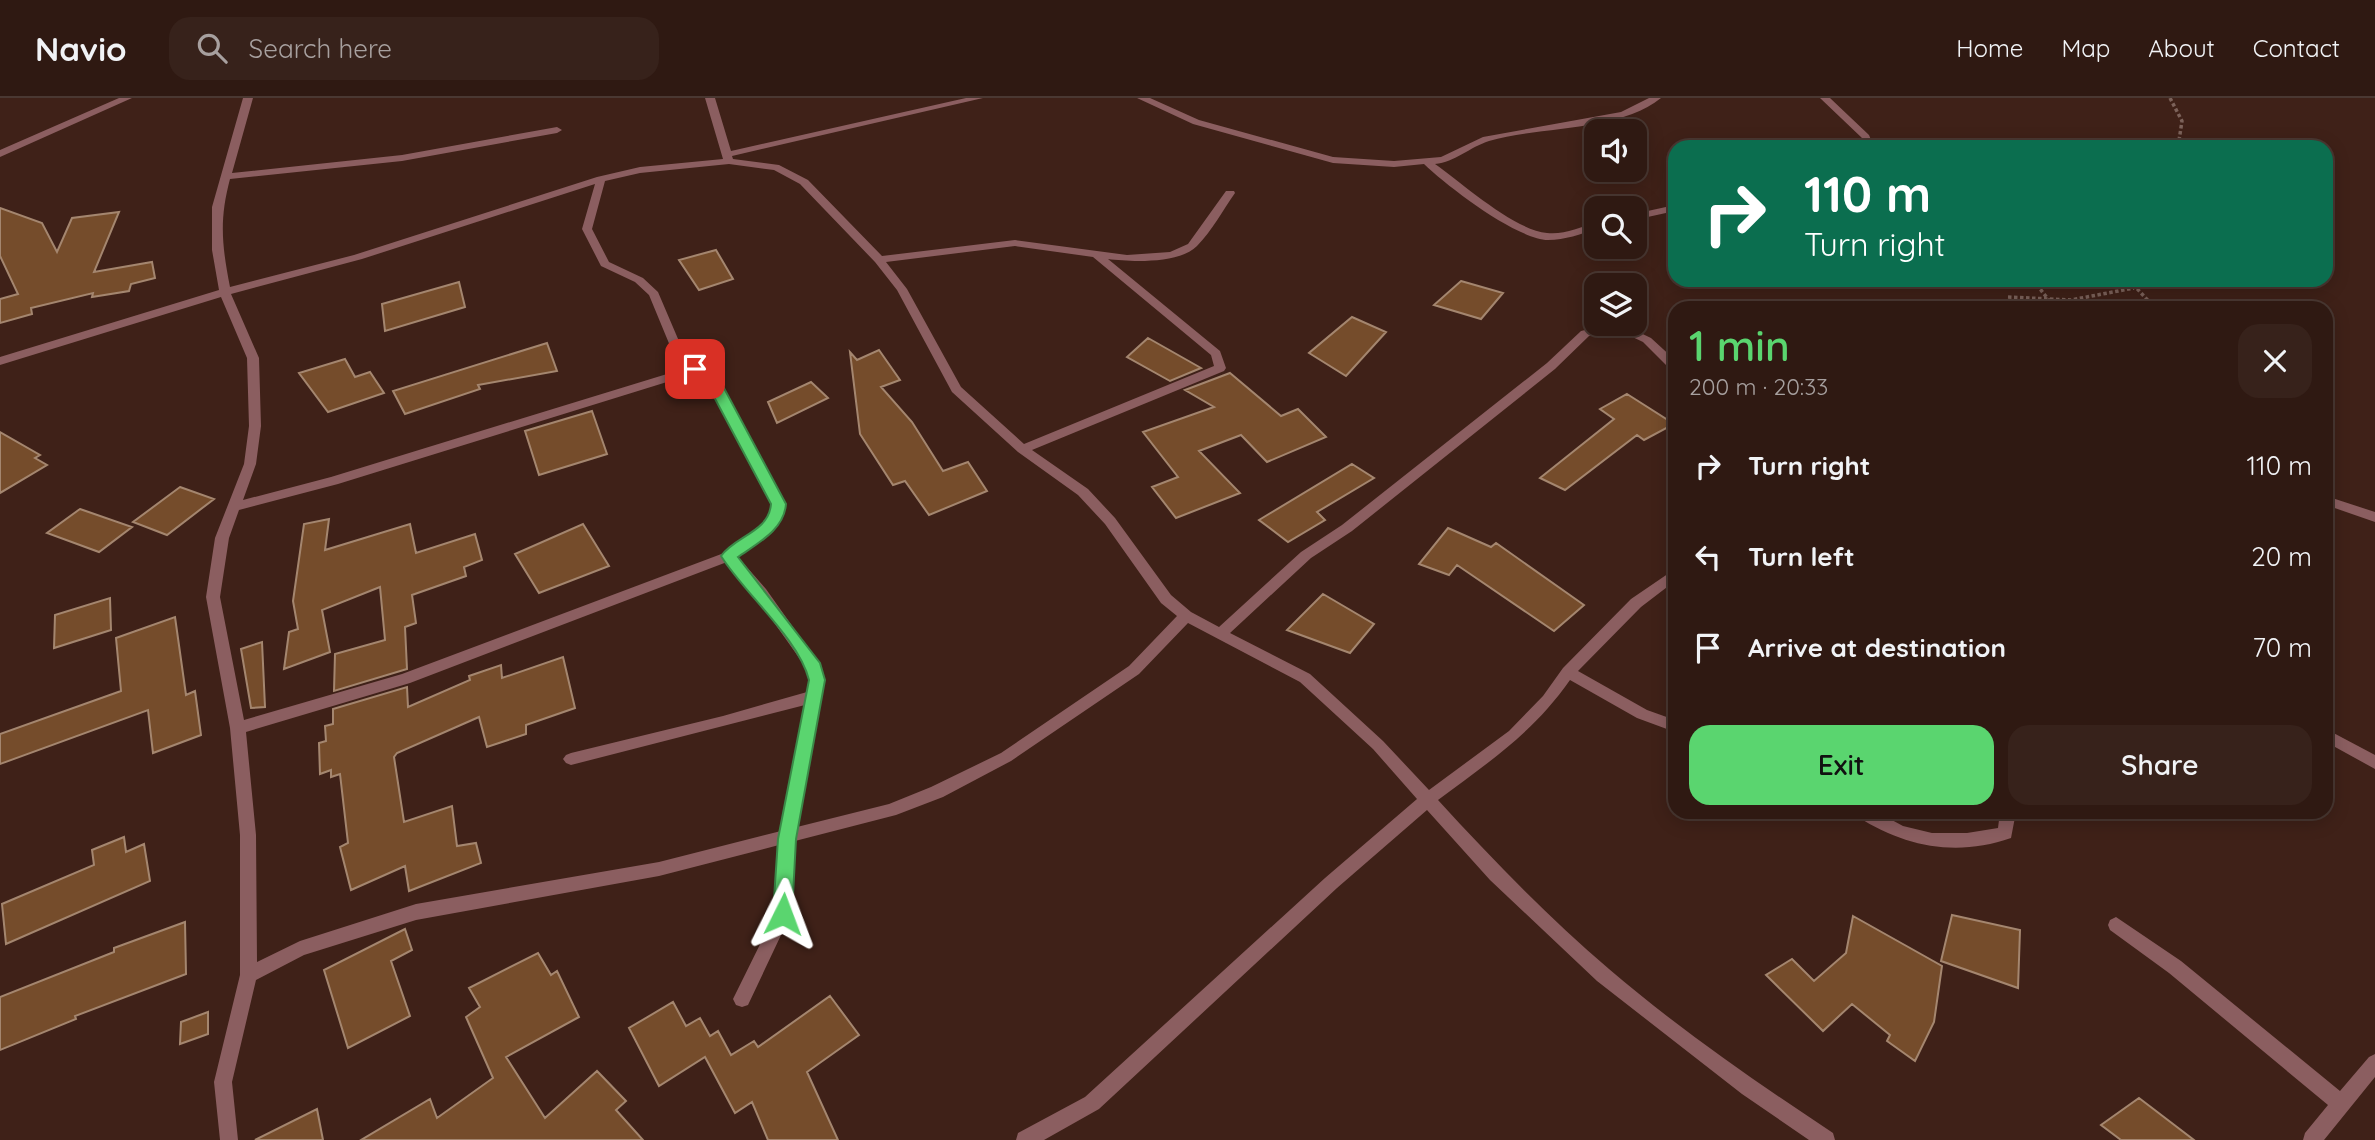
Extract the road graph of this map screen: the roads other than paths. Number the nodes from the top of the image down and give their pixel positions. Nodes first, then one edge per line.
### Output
1 (127, 98) edge
2 (247, 98) edge
3 (710, 98) edge
4 (978, 98) edge
5 (1142, 98) edge
6 (1656, 98) edge
7 (1825, 98) edge
8 (557, 130) dead end
9 (1867, 140) edge
10 (0, 154) edge
11 (728, 158) junction
12 (1429, 164) junction
13 (228, 176) junction
14 (601, 179) junction
15 (1230, 193) dead end
16 (1668, 210) edge
17 (1647, 214) edge
18 (1584, 229) edge
19 (1096, 254) junction
20 (879, 260) junction
21 (225, 292) junction
22 (1668, 360) edge
23 (0, 362) edge
24 (686, 371) junction
25 (1022, 449) junction
26 (2333, 502) edge
27 (236, 506) junction
28 (2375, 517) edge
29 (729, 556) junction
30 (1668, 579) edge
31 (1186, 616) junction
32 (1221, 633) junction
33 (1568, 672) junction
34 (814, 696) junction
35 (1668, 723) edge
36 (238, 728) junction
37 (2333, 739) edge
38 (571, 759) dead end
39 (2375, 763) edge
40 (1427, 800) junction
41 (1878, 819) edge
42 (2007, 819) edge
43 (787, 839) junction
44 (2116, 925) dead end
45 (249, 975) junction
46 (742, 999) dead end
47 (2375, 1063) edge
48 (2340, 1103) junction
49 (1817, 1138) edge
50 (229, 1140) edge
51 (1025, 1140) edge
52 (2312, 1140) edge

1 - 10 street
2 - 13 street
3 - 11 street
4 - 11 street
5 - 12 street
6 - 12 street
7 - 9 street
8 - 13 street
11 - 14 street
11 - 20 street
12 - 18 street
13 - 21 street
14 - 21 street
14 - 24 street
15 - 19 street
16 - 17 street
19 - 20 street
19 - 25 street
20 - 25 street
21 - 23 street
21 - 27 street
22 - 32 street
24 - 27 street
24 - 29 street
25 - 31 street
26 - 28 street
27 - 36 street
29 - 34 street
29 - 36 street
30 - 33 street
31 - 32 street
31 - 43 street
32 - 40 street
33 - 35 street
33 - 40 street
34 - 38 street
34 - 43 street
36 - 45 street
37 - 39 street
40 - 49 street
40 - 51 street
41 - 42 street
43 - 45 street
43 - 46 street
44 - 48 street
45 - 50 street
47 - 48 street
48 - 52 street

